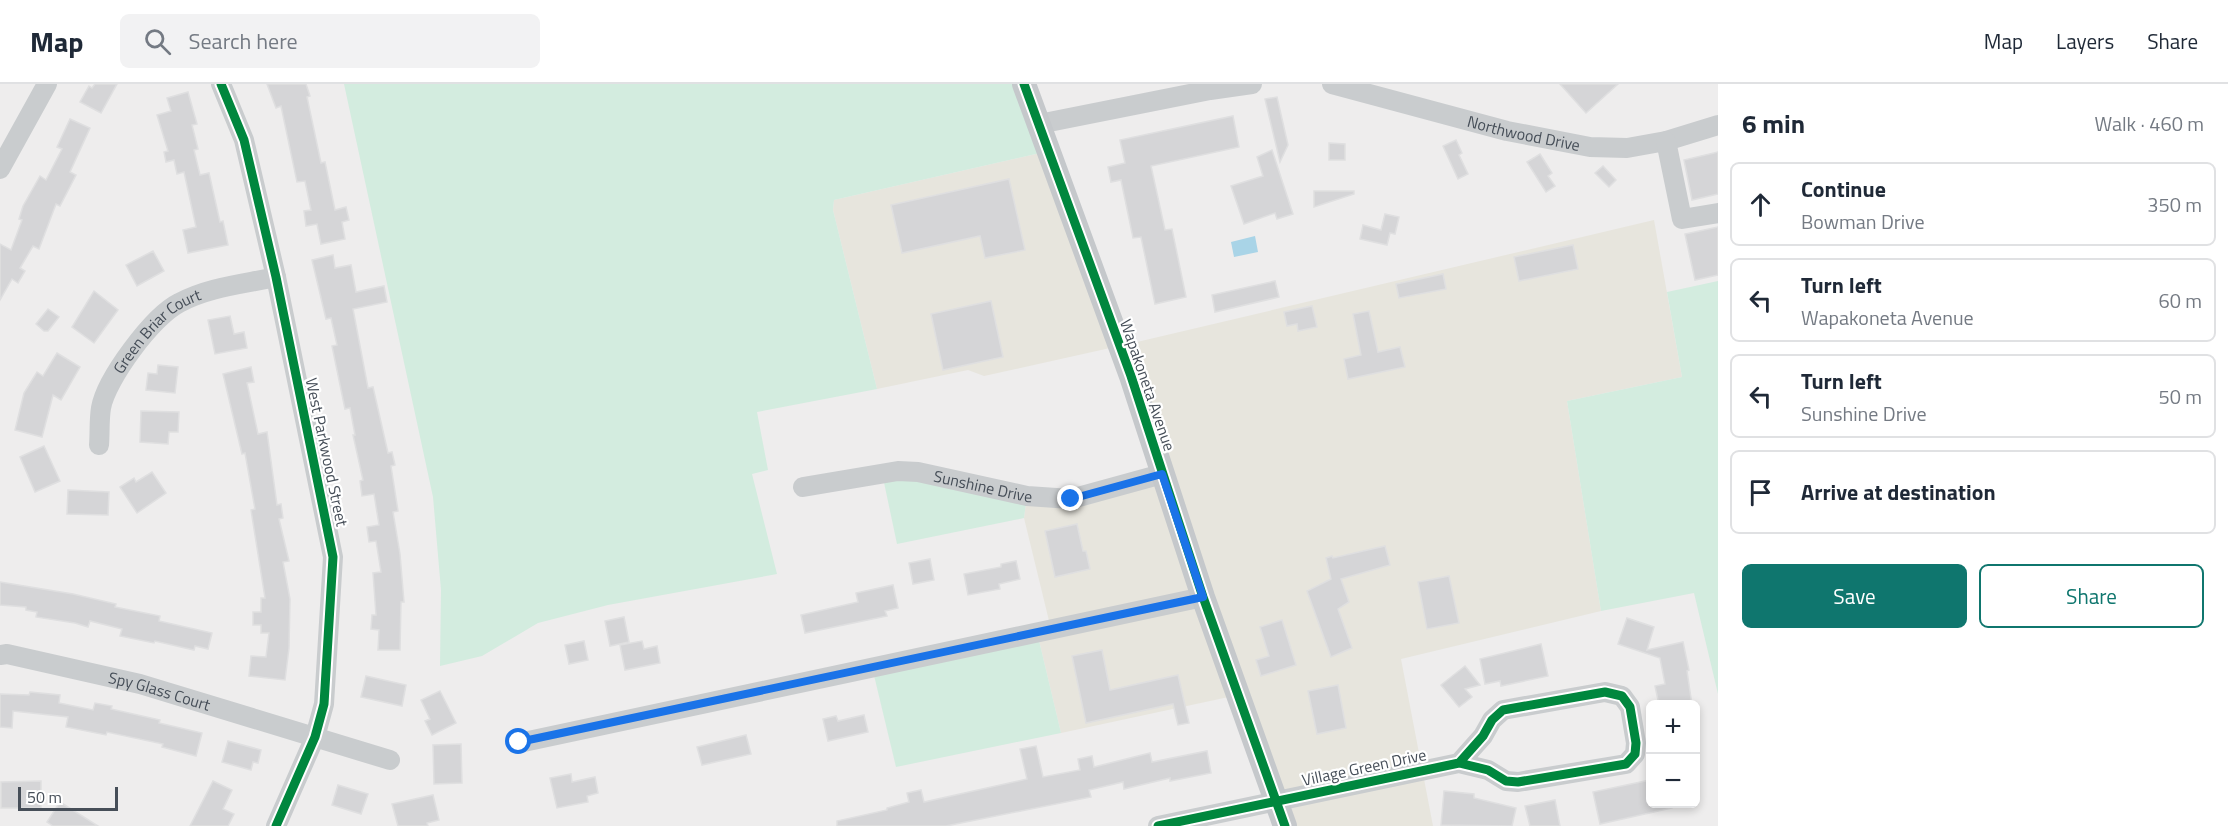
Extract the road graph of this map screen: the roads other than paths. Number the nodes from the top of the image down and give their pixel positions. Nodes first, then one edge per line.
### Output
1 (47, 84) edge
2 (221, 84) edge
3 (1024, 84) edge
4 (1252, 84) edge
5 (1332, 84) edge
6 (1039, 124) junction
7 (1718, 125) edge
8 (1666, 141) junction
9 (0, 169) edge
10 (1718, 213) edge
11 (276, 277) junction
12 (99, 445) dead end
13 (1162, 474) junction
14 (803, 487) dead end
15 (1203, 597) junction
16 (0, 655) edge
17 (315, 737) junction
18 (519, 742) dead end
19 (390, 760) dead end
20 (1459, 763) junction
21 (1276, 801) junction
22 (276, 826) edge
23 (1158, 826) edge
24 (1285, 826) edge

1 - 9 street
2 - 11 street, West Parkwood Street
3 - 6 main road, Wapakoneta Avenue
4 - 6 street
5 - 8 street, Northwood Drive
6 - 13 main road, Wapakoneta Avenue
7 - 8 street, Northwood Drive
8 - 10 street
11 - 12 street, Green Briar Court
11 - 17 street, West Parkwood Street
13 - 14 street, Sunshine Drive
13 - 15 main road, Wapakoneta Avenue
15 - 18 street
15 - 21 main road, Wapakoneta Avenue
16 - 17 street, Spy Glass Court
17 - 19 street, Spy Glass Court
17 - 22 street, West Parkwood Street
20 - 20 street, Village Green Drive
20 - 21 street, Village Green Drive
21 - 23 street, Village Green Drive
21 - 24 main road, Wapakoneta Avenue

